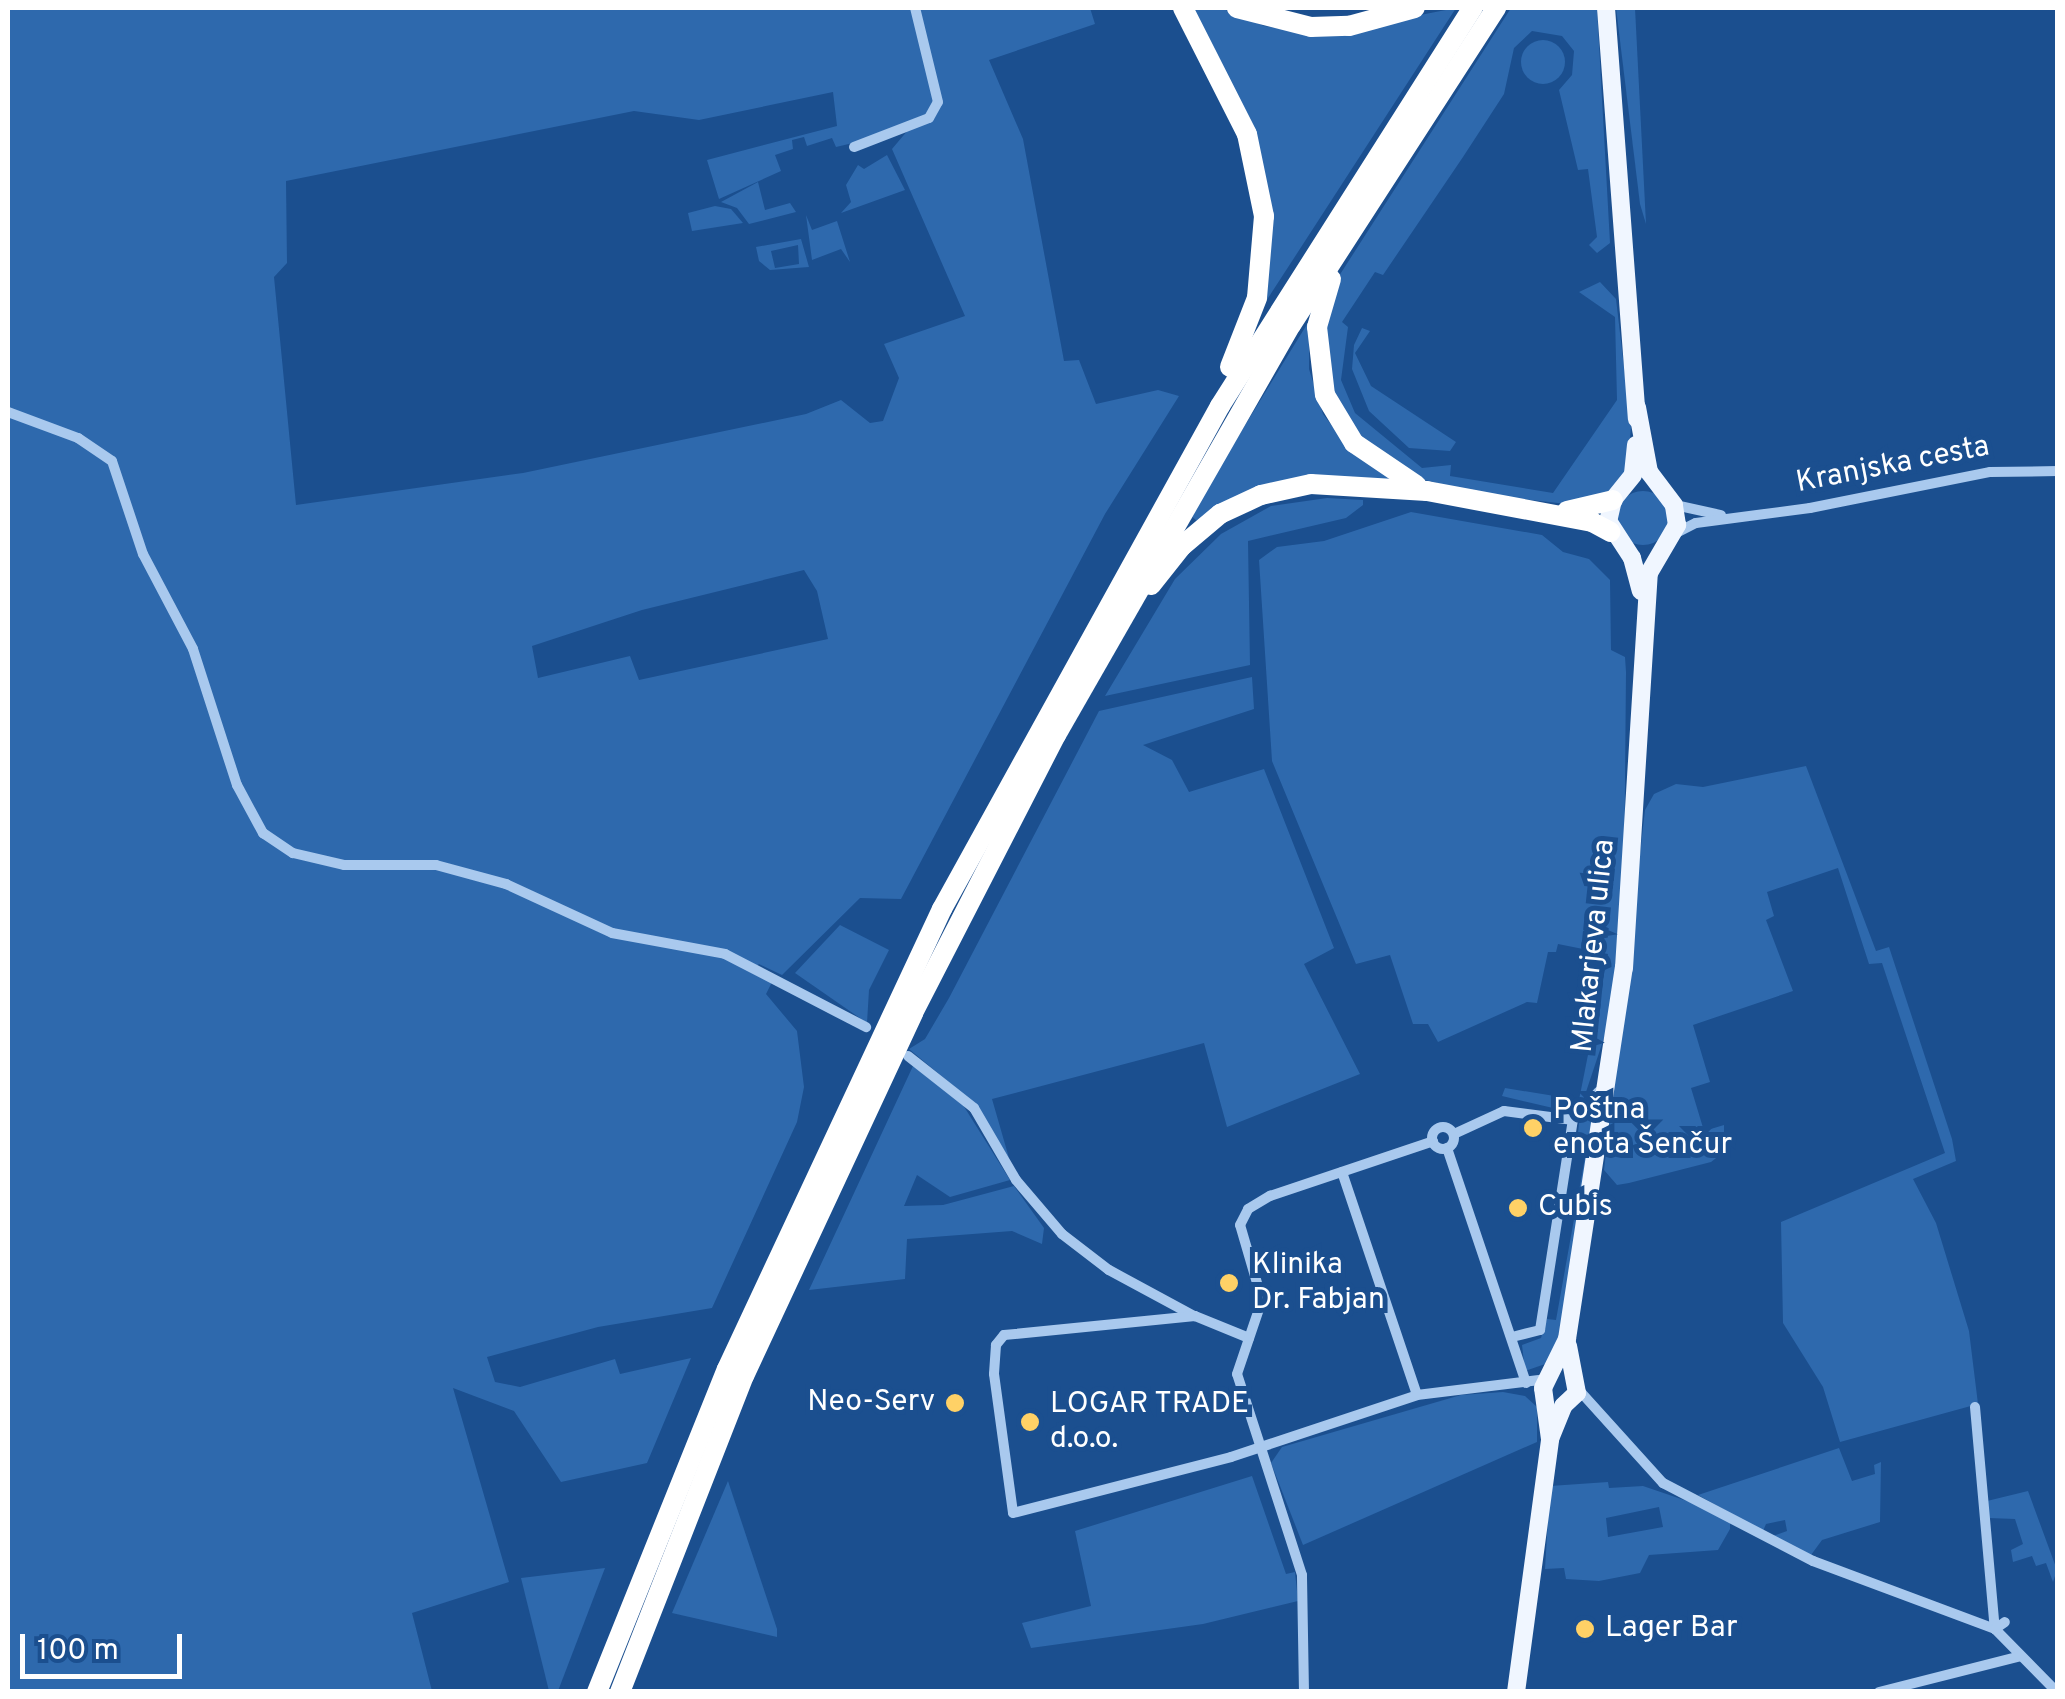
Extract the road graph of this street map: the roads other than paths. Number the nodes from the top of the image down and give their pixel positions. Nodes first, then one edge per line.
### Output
1 (914, 8) edge
2 (1183, 8) edge
3 (1237, 8) edge
4 (1415, 8) edge
5 (1473, 8) edge
6 (1496, 8) edge
7 (1606, 8) edge
8 (854, 147) dead end
9 (1352, 228) junction
10 (1220, 406) junction
11 (1638, 407) junction
12 (8, 412) edge
13 (2058, 471) edge
14 (1661, 489) junction
15 (1427, 491) junction
16 (1620, 494) junction
17 (1674, 504) junction
18 (1545, 512) junction
19 (1737, 516) junction
20 (1611, 532) junction
21 (1674, 534) junction
22 (1626, 549) junction
23 (1660, 549) junction
24 (1129, 601) junction
25 (1644, 616) junction
26 (866, 1027) dead end
27 (1616, 1039) junction
28 (908, 1056) dead end
29 (1573, 1120) junction
30 (1454, 1134) junction
31 (1433, 1141) junction
32 (1447, 1148) junction
33 (1342, 1172) junction
34 (1195, 1316) junction
35 (1512, 1337) junction
36 (1249, 1338) junction
37 (1524, 1382) junction
38 (1560, 1390) junction
39 (1416, 1395) junction
40 (1975, 1407) dead end
41 (1256, 1447) junction
42 (2000, 1625) junction
43 (2020, 1656) junction
44 (597, 1692) edge
45 (620, 1692) edge
46 (1304, 1692) edge
47 (1516, 1692) edge
48 (1880, 1692) edge
49 (2057, 1692) edge

1 - 8 street
2 - 10 highway
3 - 4 highway
5 - 10 highway
6 - 9 highway
7 - 11 main road
9 - 15 highway
9 - 24 highway
10 - 44 highway
11 - 14 main road
11 - 16 main road
12 - 26 street
13 - 19 street, Kranjska cesta
14 - 16 main road
14 - 17 main road
15 - 18 highway
15 - 24 highway
16 - 18 highway
16 - 20 main road
17 - 19 street
17 - 21 main road
18 - 20 highway
19 - 21 street
20 - 22 main road
21 - 23 main road
22 - 23 main road
22 - 25 main road
23 - 25 main road
24 - 45 highway
25 - 27 main road, Mlakarjeva ulica
27 - 29 street
27 - 38 main road, Mlakarjeva ulica
28 - 34 street
29 - 30 street
29 - 35 street
30 - 31 street
30 - 32 street
31 - 32 street
31 - 33 street
32 - 35 street
33 - 36 street
33 - 39 street
34 - 36 street
34 - 41 street
35 - 37 street
36 - 41 street
37 - 38 street
37 - 39 street
38 - 42 street
38 - 47 main road
39 - 41 street
40 - 42 street
41 - 46 street
42 - 43 street
43 - 48 street
43 - 49 street

